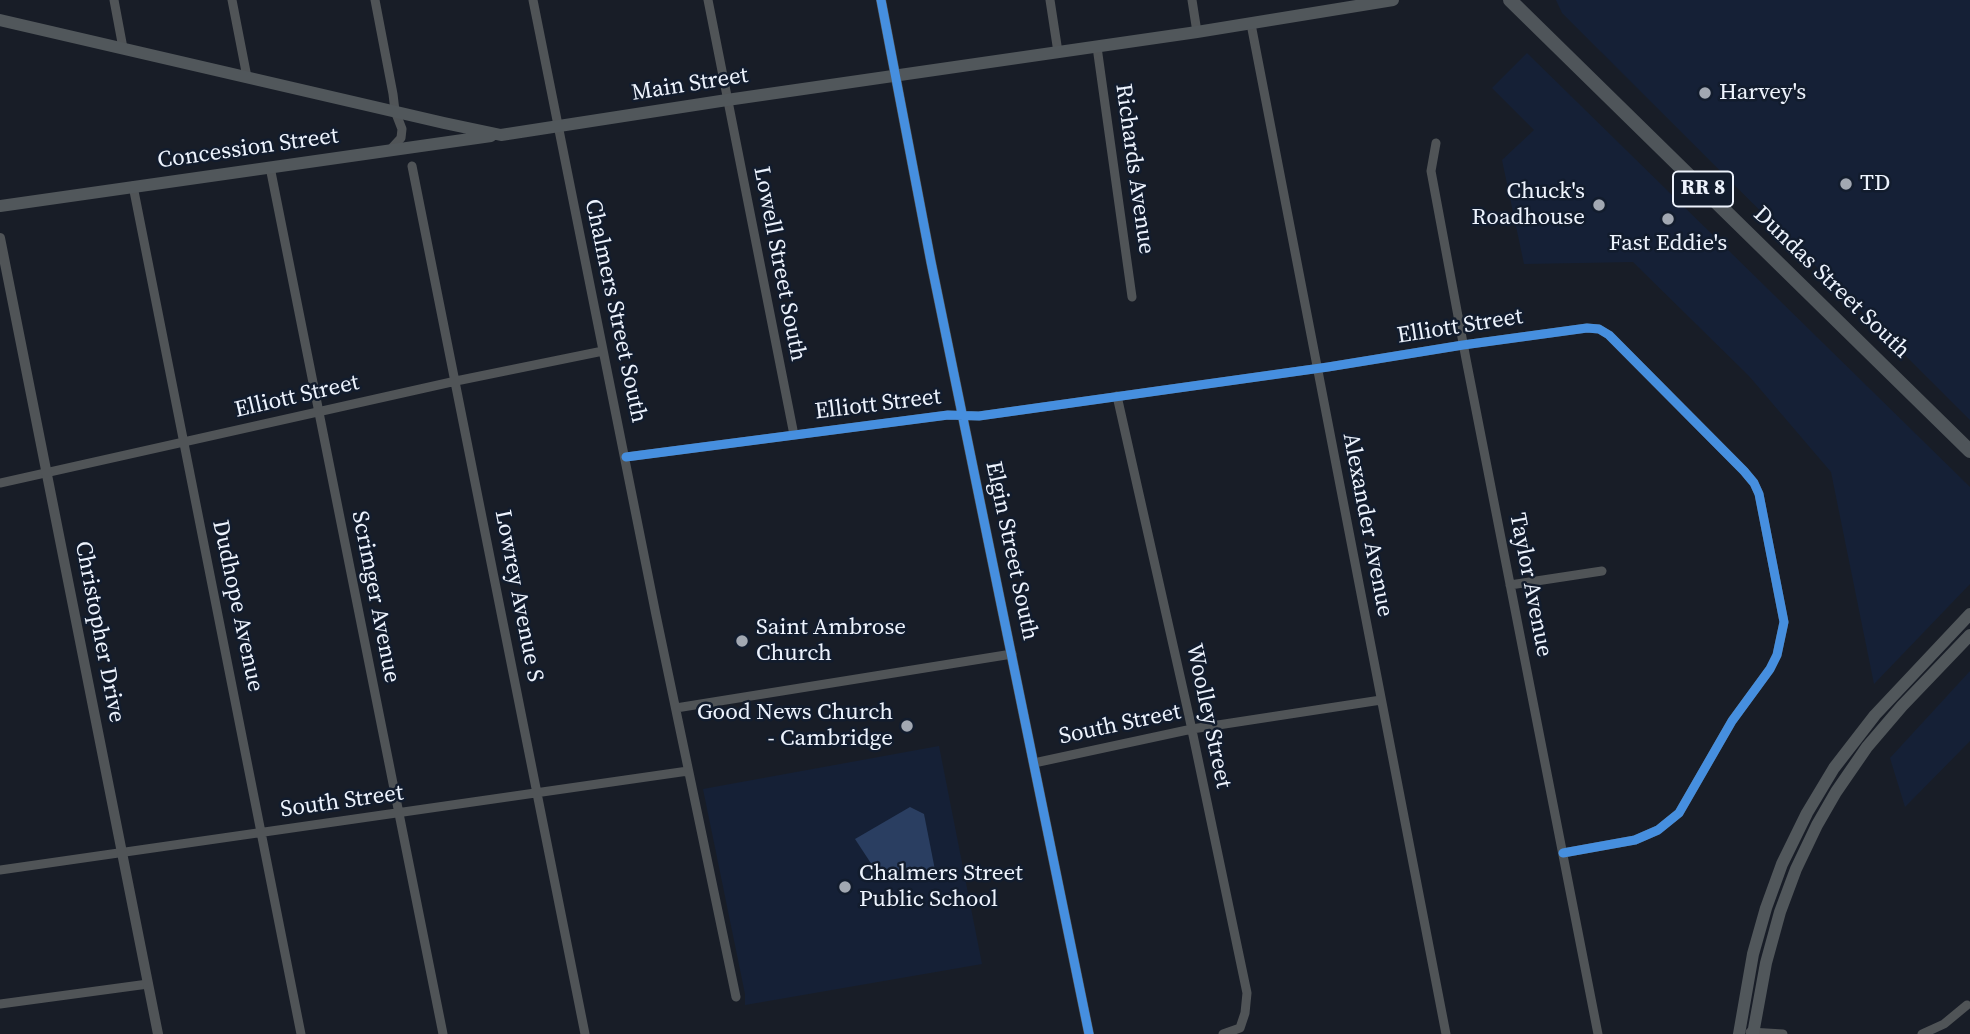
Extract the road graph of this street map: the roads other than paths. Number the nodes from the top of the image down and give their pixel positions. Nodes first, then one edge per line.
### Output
1 (114, 0) edge
2 (232, 0) edge
3 (375, 0) edge
4 (533, 0) edge
5 (708, 0) edge
6 (881, 0) edge
7 (1050, 0) edge
8 (1192, 0) edge
9 (1394, 0) edge
10 (1510, 0) edge
11 (1335, 5) edge
12 (0, 20) edge
13 (1251, 23) junction
14 (1197, 32) junction
15 (1097, 47) junction
16 (122, 48) junction
17 (1058, 52) junction
18 (896, 75) junction
19 (247, 77) junction
20 (727, 100) junction
21 (395, 111) junction
22 (558, 127) junction
23 (501, 135) junction
24 (1436, 143) dead end
25 (390, 150) junction
26 (412, 166) dead end
27 (270, 167) junction
28 (134, 186) junction
29 (0, 206) edge
30 (0, 238) edge
31 (1132, 297) dead end
32 (1463, 345) junction
33 (603, 351) junction
34 (1318, 368) junction
35 (456, 381) junction
36 (1117, 396) junction
37 (319, 412) junction
38 (963, 415) junction
39 (794, 435) junction
40 (183, 442) junction
41 (1970, 451) edge
42 (626, 457) junction
43 (46, 472) junction
44 (0, 483) edge
45 (1602, 570) dead end
46 (1510, 585) junction
47 (1970, 614) edge
48 (1970, 635) edge
49 (1012, 654) junction
50 (1381, 700) junction
51 (676, 708) junction
52 (1192, 729) junction
53 (1034, 763) junction
54 (688, 771) junction
55 (537, 794) junction
56 (399, 813) junction
57 (262, 833) junction
58 (121, 853) junction
59 (1563, 853) junction
60 (0, 870) edge
61 (148, 984) junction
62 (736, 996) dead end
63 (0, 1004) edge
64 (1967, 1005) dead end
65 (1739, 1032) edge
66 (1754, 1033) edge
67 (158, 1034) edge
68 (301, 1034) edge
69 (443, 1034) edge
70 (586, 1034) edge
71 (1089, 1034) edge
72 (1223, 1034) edge
73 (1446, 1034) edge
74 (1598, 1034) edge
75 (1783, 1034) edge
76 (1922, 1034) edge

1 - 16 street
2 - 19 street
3 - 21 street
4 - 22 street, Chalmers Street South
5 - 20 street, Lowell Street South
6 - 18 street, Elgin Street South
7 - 17 street
8 - 14 street
9 - 11 main road, Main Street
10 - 41 main road, Dundas Street South / RR 8
11 - 13 main road, Main Street
12 - 16 main road, Main Street
13 - 14 main road, Main Street
13 - 34 street, Alexander Avenue
14 - 15 main road, Main Street
15 - 17 main road, Main Street
15 - 31 street, Richards Avenue
16 - 19 main road, Main Street
17 - 18 main road, Main Street
18 - 20 main road, Main Street
18 - 38 street, Elgin Street South
19 - 21 main road, Main Street
20 - 22 main road, Main Street
20 - 39 street, Lowell Street South
21 - 23 main road, Main Street
21 - 25 street
22 - 23 main road, Main Street
22 - 33 street, Chalmers Street South
23 - 25 main road, Concession Street
24 - 32 street, Taylor Avenue
25 - 27 main road, Concession Street
26 - 35 street, Lowrey Avenue S
27 - 28 main road, Concession Street
27 - 37 street, Scrimger Avenue
28 - 29 main road, Concession Street
28 - 40 street, Dudhope Avenue
30 - 43 street, Christopher Drive
32 - 34 street, Elliott Street
32 - 46 street, Taylor Avenue
32 - 59 street, Elliott Street
33 - 35 street, Elliott Street
33 - 42 street, Chalmers Street South
34 - 36 street, Elliott Street
34 - 50 street, Alexander Avenue
35 - 37 street, Elliott Street
35 - 55 street, Lowrey Avenue S
36 - 38 street, Elliott Street
36 - 52 street, Woolley Street
37 - 40 street, Elliott Street
37 - 56 street, Scrimger Avenue
38 - 39 street, Elliott Street
38 - 49 street, Elgin Street South
39 - 42 street, Elliott Street
40 - 43 street, Elliott Street
40 - 57 street, Dudhope Avenue
42 - 51 street, Chalmers Street South
43 - 44 street, Elliott Street
43 - 58 street, Christopher Drive
45 - 46 street
46 - 59 street, Taylor Avenue
47 - 65 main road
48 - 66 main road
49 - 51 street
49 - 53 street, Elgin Street South
50 - 52 street, South Street
50 - 73 street, Alexander Avenue
51 - 54 street, Chalmers Street South
52 - 53 street, South Street
52 - 72 street, Woolley Street
53 - 71 street, Elgin Street South
54 - 55 street, South Street
54 - 62 street, Chalmers Street South
55 - 56 street, South Street
55 - 70 street, Lowrey Avenue S
56 - 57 street, South Street
56 - 69 street, Scrimger Avenue
57 - 58 street, South Street
57 - 68 street, Dudhope Avenue
58 - 60 street, South Street
58 - 61 street, Christopher Drive
59 - 74 street, Taylor Avenue
61 - 63 street
61 - 67 street, Christopher Drive
64 - 76 street
65 - 66 street
66 - 75 street

